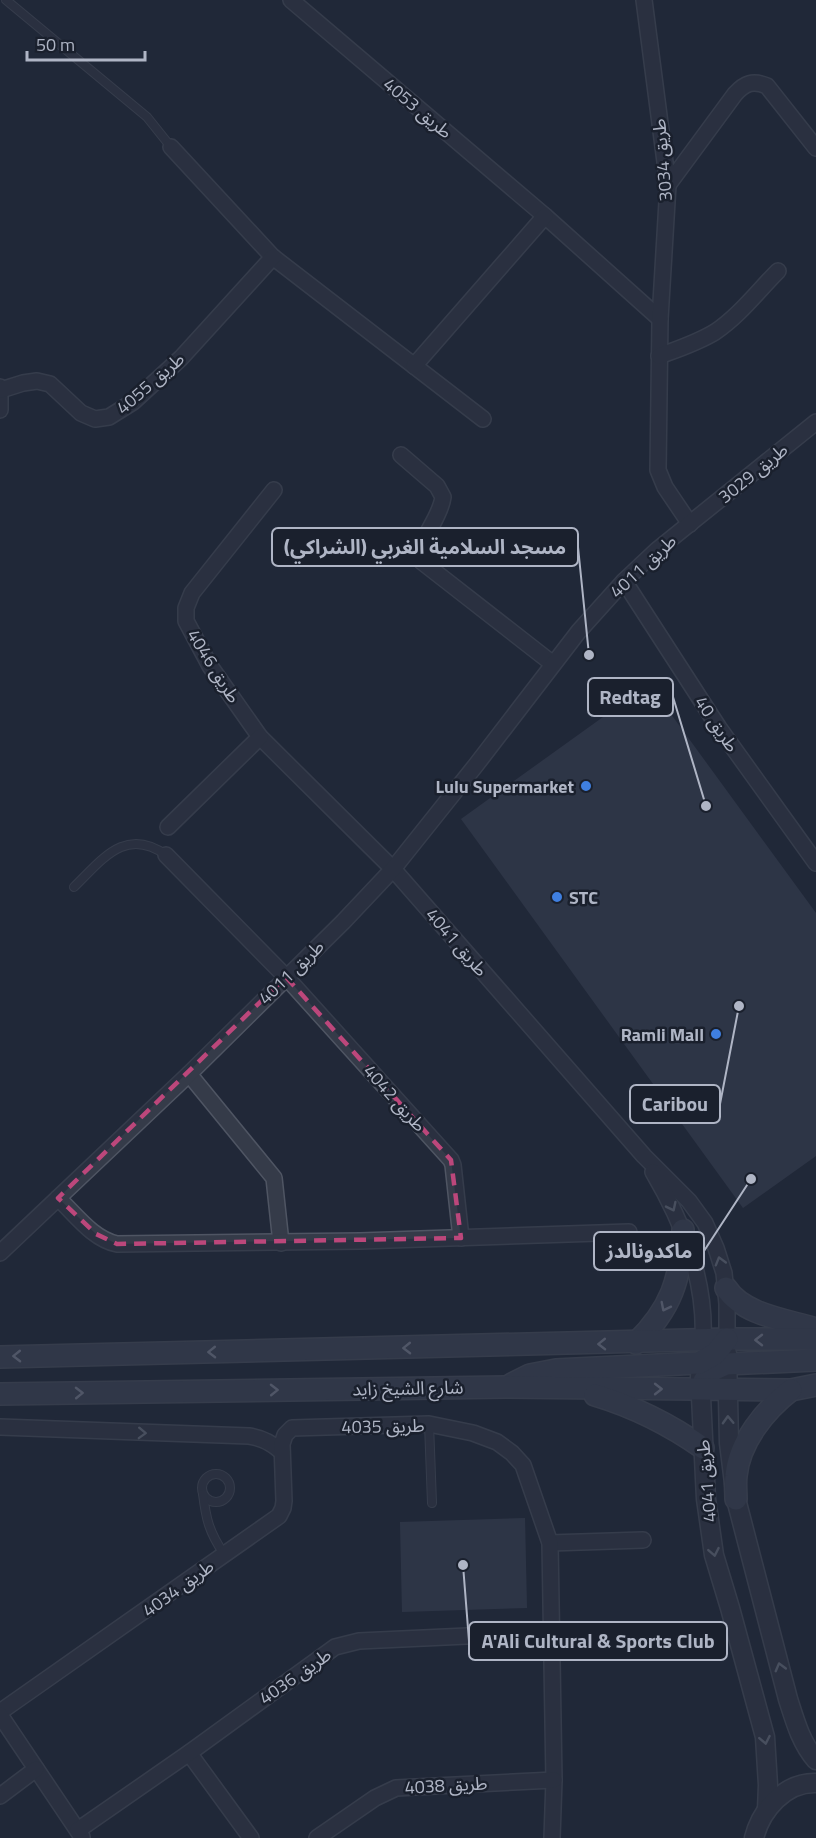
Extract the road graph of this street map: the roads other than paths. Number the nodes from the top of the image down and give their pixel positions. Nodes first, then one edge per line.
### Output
1 (6, 0) edge
2 (291, 0) edge
3 (645, 2) edge
4 (171, 147) joint
5 (816, 148) edge
6 (668, 185) junction
7 (545, 216) junction
8 (273, 257) junction
9 (778, 271) dead end
10 (660, 319) junction
11 (659, 356) junction
12 (414, 366) junction
13 (0, 388) edge
14 (0, 410) edge
15 (483, 419) dead end
16 (816, 422) edge
17 (401, 455) dead end
18 (274, 490) dead end
19 (690, 524) junction
20 (624, 581) junction
21 (553, 664) junction
22 (260, 737) junction
23 (168, 827) dead end
24 (166, 855) joint
25 (816, 863) edge
26 (393, 869) junction
27 (74, 887) dead end
28 (286, 977) junction
29 (189, 1074) junction
30 (644, 1156) junction
31 (58, 1198) junction
32 (682, 1230) junction
33 (629, 1232) dead end
34 (461, 1238) junction
35 (281, 1243) junction
36 (0, 1254) edge
37 (726, 1288) junction
38 (816, 1329) edge
39 (703, 1340) junction
40 (727, 1340) junction
41 (816, 1340) edge
42 (636, 1343) junction
43 (0, 1356) edge
44 (816, 1360) edge
45 (699, 1363) junction
46 (726, 1364) junction
47 (816, 1385) edge
48 (506, 1387) junction
49 (568, 1388) junction
50 (700, 1389) junction
51 (727, 1389) junction
52 (790, 1390) junction
53 (0, 1394) edge
54 (429, 1424) junction
55 (0, 1427) edge
56 (292, 1428) joint
57 (703, 1448) junction
58 (282, 1452) junction
59 (202, 1492) dead end
60 (736, 1499) junction
61 (432, 1503) dead end
62 (643, 1540) dead end
63 (550, 1544) junction
64 (224, 1554) junction
65 (551, 1632) junction
66 (0, 1713) edge
67 (189, 1753) junction
68 (816, 1760) edge
69 (36, 1769) junction
70 (554, 1780) junction
71 (816, 1783) edge
72 (0, 1796) edge
73 (767, 1810) junction
74 (80, 1834) edge
75 (753, 1837) edge
76 (251, 1838) edge
77 (317, 1838) edge
78 (552, 1838) edge

1 - 4 lane
2 - 7 street, طريق 4053
3 - 6 street, طريق 3034
4 - 8 street
5 - 6 street
6 - 10 street, طريق 3034
7 - 10 street, طريق 4053
7 - 12 street
8 - 12 street
8 - 13 street, طريق 4055
9 - 11 street
10 - 11 street, طريق 3034
11 - 19 street, طريق 3034
12 - 15 street
13 - 14 street
16 - 19 street, طريق 3029
17 - 21 street
18 - 22 street, طريق 4046
19 - 20 street, طريق 4011
20 - 21 street, طريق 4011
20 - 25 street, طريق 40
21 - 26 street, طريق 4011
22 - 23 street
22 - 26 street, طريق 4041
24 - 27 lane
24 - 28 street, طريق 4042
26 - 28 street, طريق 4011
26 - 30 street, طريق 4041
28 - 29 street, طريق 4011
28 - 34 street, طريق 4042
29 - 31 street, طريق 4011
29 - 35 street
30 -> 32 street, طريق 4041
37 -> 30 street, طريق 4041
31 - 35 street
31 - 36 street, طريق 4011
32 - 39 street, طريق 4041
32 -> 42 main road
33 - 34 street
34 - 35 street
37 - 38 main road
37 - 40 street, طريق 4041
39 - 40 main road
39 - 42 main road
39 - 45 street, طريق 4041
41 -> 40 main road
40 - 45 main road
40 - 46 street, طريق 4041
42 -> 43 main road
44 - 46 main road
45 - 48 main road
45 - 50 street, طريق 4041
46 - 50 main road
46 - 51 street, طريق 4041
47 - 52 main road, شارع الشيخ زايد
48 - 49 main road, شارع الشيخ زايد
53 -> 48 main road, شارع الشيخ زايد
49 -> 50 main road, شارع الشيخ زايد
49 - 57 main road
50 - 51 main road, شارع الشيخ زايد
50 - 57 street, طريق 4041
51 - 52 main road, شارع الشيخ زايد
60 -> 51 street, طريق 4041
52 - 60 main road
54 - 56 street, طريق 4035
54 - 61 lane
54 - 63 street, طريق 4035
55 -> 58 street
56 - 58 street, طريق 4034
57 -> 73 street, طريق 4041
58 - 64 street, طريق 4034
59 - 64 lane
68 -> 60 street, طريق 4041
62 - 63 street
63 - 65 street, طريق 4035
64 - 66 street, طريق 4034
65 - 67 street, طريق 4036
65 - 70 street, طريق 4035
66 - 69 street
67 - 74 street, طريق 4036
67 - 76 street
69 - 72 street
69 - 74 street
70 - 77 street, طريق 4038
70 - 78 street, طريق 4035
71 - 73 street
73 - 75 street

